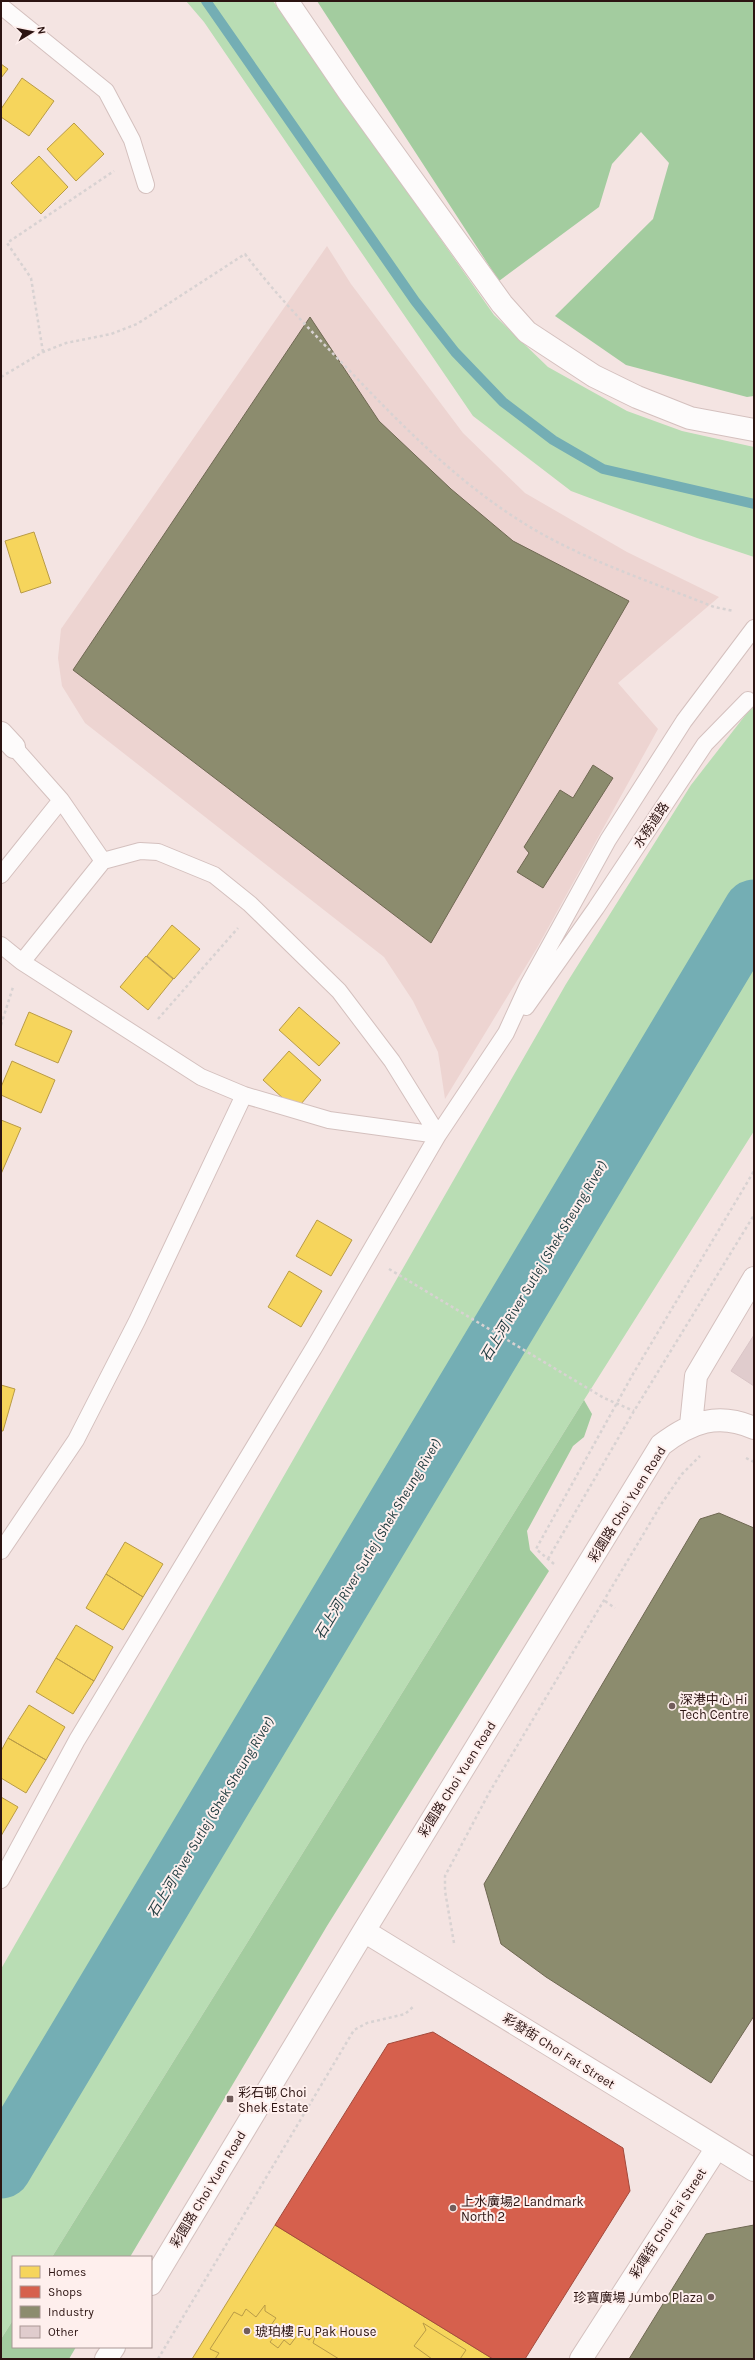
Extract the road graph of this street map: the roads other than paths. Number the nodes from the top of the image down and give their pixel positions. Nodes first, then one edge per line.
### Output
1 (286, 1) edge
2 (1, 6) edge
3 (146, 185) dead end
4 (754, 430) edge
5 (754, 628) edge
6 (748, 700) dead end
7 (8, 740) edge
8 (61, 800) junction
9 (103, 861) junction
10 (1, 875) edge
11 (1, 945) edge
12 (22, 962) junction
13 (506, 1033) junction
14 (244, 1095) junction
15 (438, 1135) junction
16 (754, 1278) edge
17 (691, 1425) junction
18 (754, 1428) edge
19 (1, 1551) edge
20 (1, 1880) edge
21 (364, 1931) junction
22 (716, 2148) junction
23 (754, 2170) edge
24 (152, 2282) edge
25 (113, 2348) edge
26 (106, 2359) edge
27 (581, 2359) edge

1 - 4 street
2 - 3 lane
5 - 13 lane
6 - 13 lane, 水務道路
7 - 8 lane
8 - 9 lane
8 - 10 lane
9 - 12 lane
9 - 15 lane
11 - 12 lane
12 - 14 lane
13 - 15 lane
14 - 15 lane
14 - 19 lane
15 - 20 lane
16 - 17 street
17 - 18 street
17 - 21 street, 彩園路 Choi Yuen Road
21 - 22 street, 彩發街 Choi Fat Street
21 - 24 street, 彩園路 Choi Yuen Road
22 - 23 street, 彩發街 Choi Fat Street
22 - 27 street, 彩暉街 Choi Fai Street
25 - 26 street

